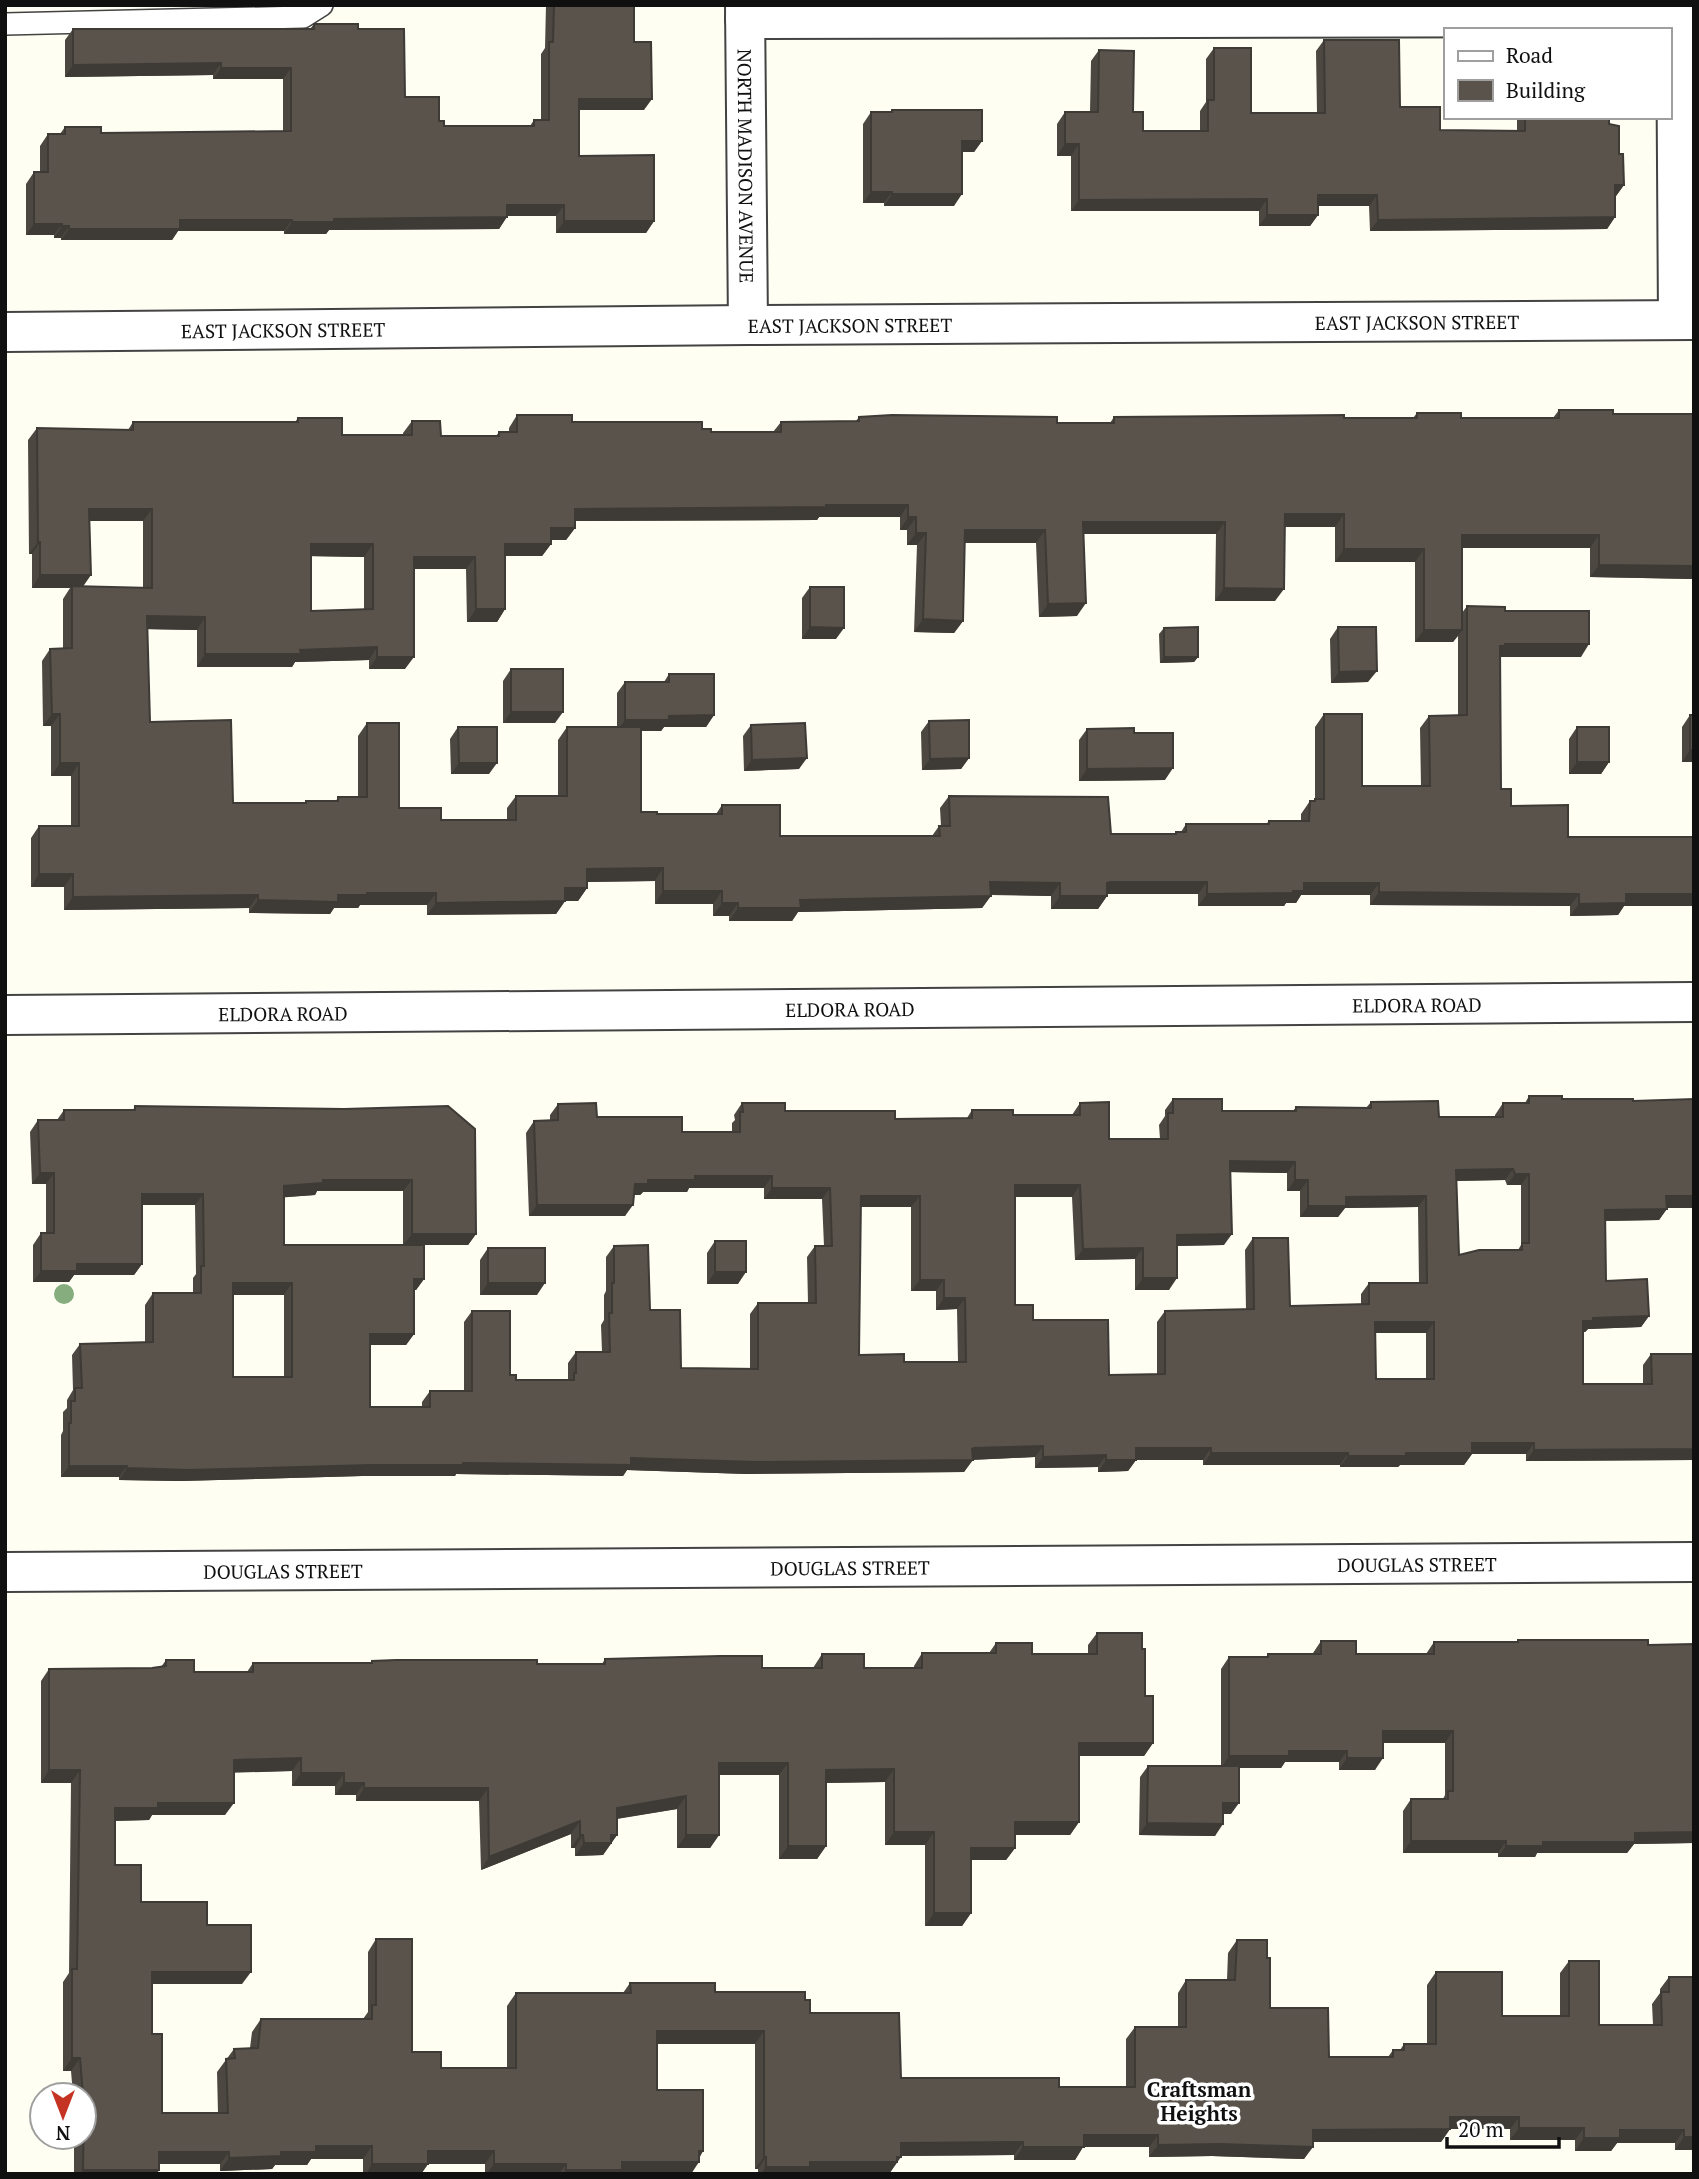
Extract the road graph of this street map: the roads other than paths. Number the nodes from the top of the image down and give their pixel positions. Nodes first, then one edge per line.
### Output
1 (322, 5) edge
2 (1676, 11) edge
3 (745, 12) edge
4 (5, 24) edge
5 (1686, 320) edge
6 (748, 325) junction
7 (5, 332) edge
8 (1694, 1002) edge
9 (5, 1015) edge
10 (1694, 1562) edge
11 (5, 1572) edge

1 - 4 lane
2 - 3 street
2 - 5 street
3 - 6 street, NORTH MADISON AVENUE
5 - 6 street, EAST JACKSON STREET
6 - 7 street, EAST JACKSON STREET
8 - 9 street, ELDORA ROAD
10 - 11 street, DOUGLAS STREET

